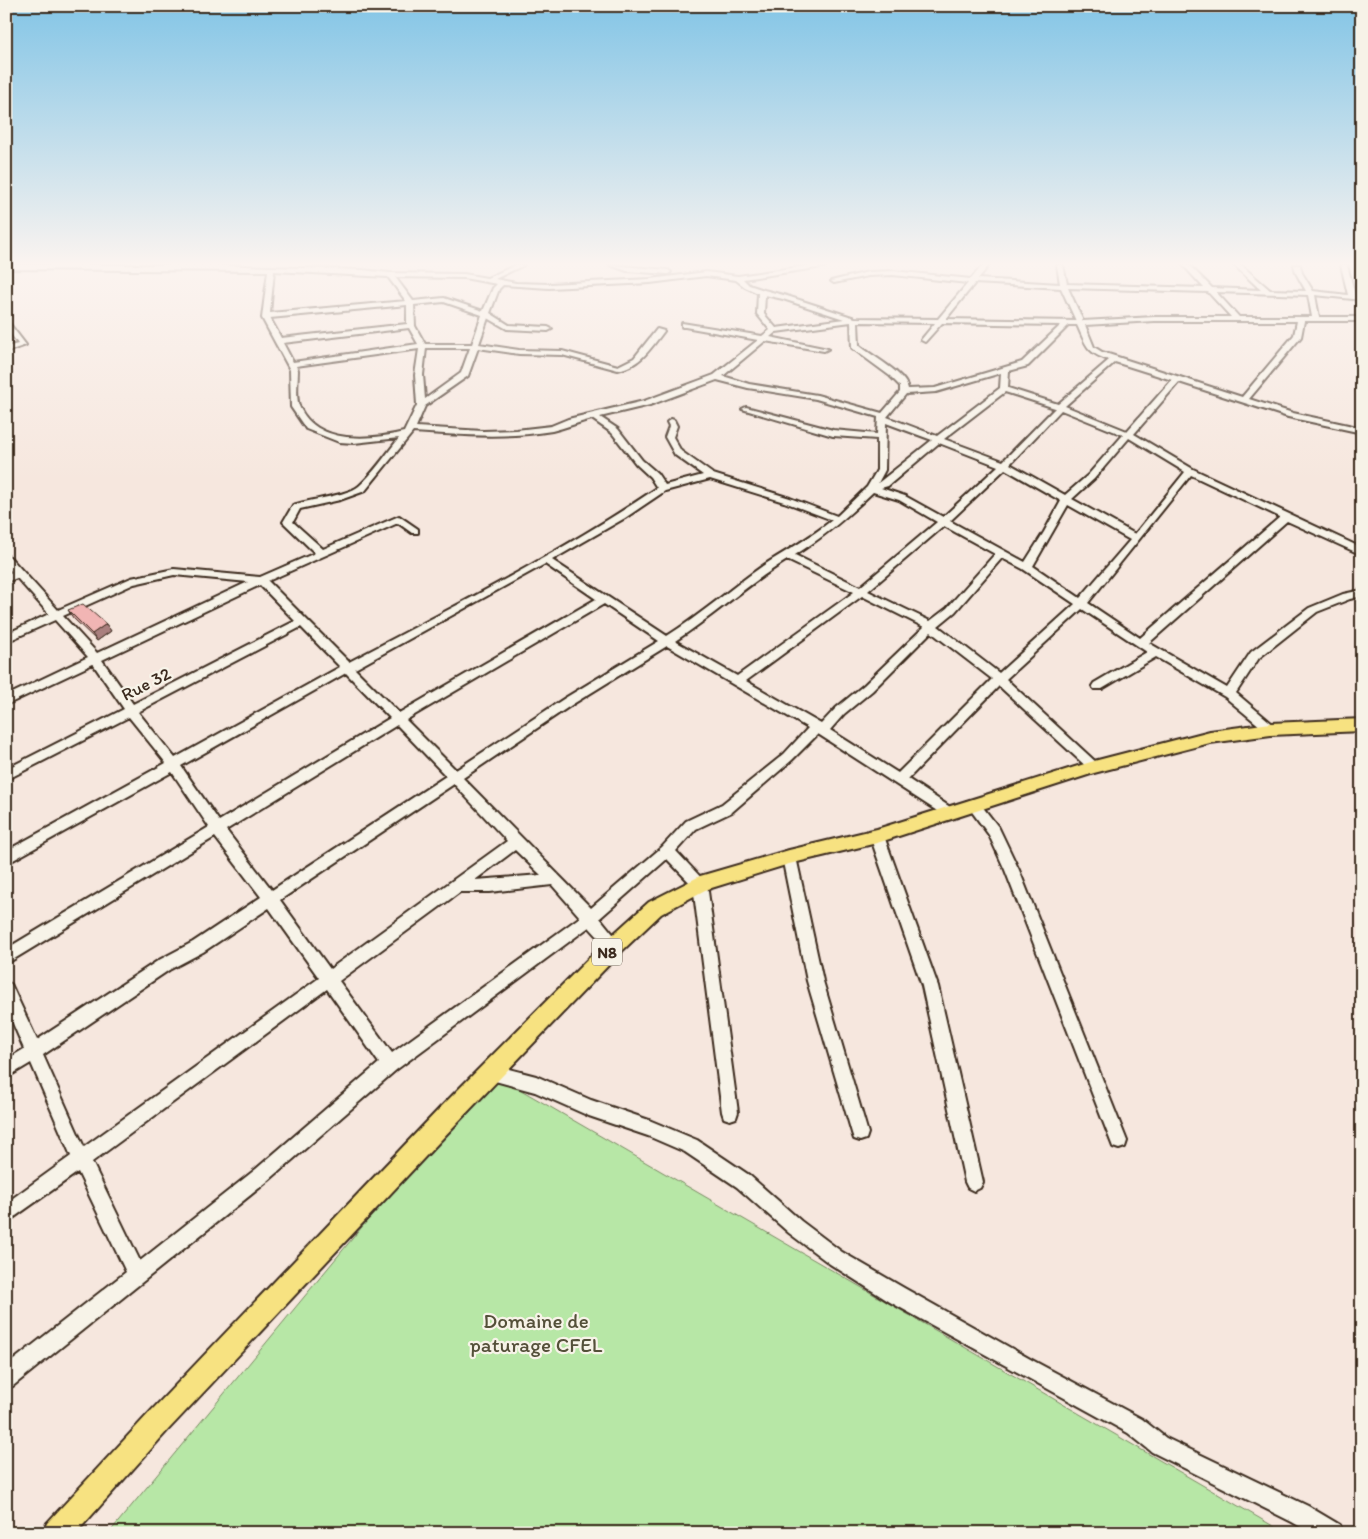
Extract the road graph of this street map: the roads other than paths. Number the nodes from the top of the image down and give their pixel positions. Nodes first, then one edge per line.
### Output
1 (17, 337) edge
2 (275, 337) edge
3 (315, 337) edge
4 (418, 337) edge
5 (479, 337) edge
6 (655, 337) edge
7 (746, 337) edge
8 (766, 337) edge
9 (856, 337) edge
10 (927, 337) edge
11 (1053, 337) edge
12 (1086, 337) edge
13 (1296, 337) edge
14 (763, 340) junction
15 (925, 340) dead end
16 (277, 341) junction
17 (423, 346) junction
18 (476, 346) junction
19 (824, 349) dead end
20 (6, 350) edge
21 (1114, 359) junction
22 (292, 364) junction
23 (1005, 370) junction
24 (717, 377) junction
25 (1177, 379) junction
26 (1004, 389) junction
27 (904, 392) junction
28 (1243, 401) junction
29 (421, 405) junction
30 (1060, 407) junction
31 (746, 408) dead end
32 (594, 416) junction
33 (883, 417) junction
34 (671, 422) dead end
35 (1362, 431) edge
36 (409, 432) junction
37 (1128, 434) junction
38 (882, 438) junction
39 (938, 438) junction
40 (1004, 465) junction
41 (1190, 471) junction
42 (710, 476) junction
43 (662, 488) junction
44 (871, 488) junction
45 (1066, 499) junction
46 (1287, 516) junction
47 (838, 520) junction
48 (944, 521) junction
49 (414, 531) dead end
50 (1136, 539) junction
51 (1362, 552) edge
52 (321, 553) junction
53 (1001, 553) junction
54 (788, 556) junction
55 (6, 559) edge
56 (545, 560) junction
57 (1027, 567) junction
58 (19, 574) junction
59 (6, 579) edge
60 (261, 580) junction
61 (861, 592) junction
62 (1362, 593) edge
63 (604, 599) junction
64 (1081, 604) junction
65 (57, 616) junction
66 (301, 623) junction
67 (931, 626) junction
68 (6, 638) edge
69 (667, 641) junction
70 (1142, 644) junction
71 (1156, 652) junction
72 (95, 658) junction
73 (347, 668) junction
74 (999, 679) junction
75 (738, 681) junction
76 (1098, 686) dead end
77 (1229, 694) junction
78 (6, 701) edge
79 (131, 711) junction
80 (398, 719) junction
81 (1362, 725) edge
82 (819, 729) junction
83 (1271, 729) junction
84 (174, 765) junction
85 (1094, 767) junction
86 (6, 775) edge
87 (456, 777) junction
88 (900, 779) junction
89 (973, 805) junction
90 (948, 813) junction
91 (217, 829) junction
92 (877, 836) junction
93 (516, 842) junction
94 (667, 851) junction
95 (789, 857) junction
96 (6, 858) edge
97 (556, 879) junction
98 (700, 884) junction
99 (457, 886) junction
100 (270, 898) junction
101 (590, 918) junction
102 (615, 945) junction
103 (6, 957) edge
104 (328, 980) junction
105 (6, 989) edge
106 (33, 1052) junction
107 (390, 1064) junction
108 (6, 1070) edge
109 (490, 1072) junction
110 (730, 1112) dead end
111 (860, 1134) dead end
112 (1119, 1141) dead end
113 (81, 1159) junction
114 (974, 1182) dead end
115 (6, 1214) edge
116 (137, 1275) junction
117 (6, 1378) edge
118 (57, 1533) edge
119 (1332, 1533) edge

1 - 20 street
2 - 16 street
3 - 16 street
4 - 17 street
5 - 18 street
6 - 18 street
7 - 14 street
8 - 14 street
9 - 27 street
10 - 15 street
11 - 23 street
12 - 21 street
13 - 28 street
14 - 19 street
14 - 24 street
16 - 22 street
17 - 18 street
17 - 22 street
17 - 29 street
18 - 29 street
21 - 25 street
21 - 30 street
22 - 36 street
23 - 26 street
23 - 27 street
24 - 32 street
24 - 33 street
25 - 28 street
25 - 37 street
26 - 30 street
26 - 39 street
27 - 33 street
28 - 35 street
29 - 36 street
30 - 37 street
30 - 40 street
31 - 38 street
32 - 36 street
32 - 43 street
33 - 38 street
33 - 39 street
34 - 42 street
36 - 52 street
37 - 41 street
37 - 45 street
38 - 44 street
39 - 40 street
39 - 44 street
40 - 45 street
40 - 48 street
41 - 46 street
41 - 50 street
42 - 43 street
42 - 47 street
43 - 56 street
44 - 47 street
44 - 48 street
45 - 50 street
45 - 57 street
46 - 51 street
46 - 70 street
47 - 54 street
48 - 53 street
48 - 61 street
49 - 52 street
50 - 64 street
52 - 60 street
53 - 57 street
53 - 67 street
54 - 61 street
54 - 69 street
55 - 58 street
56 - 63 street
56 - 73 street
57 - 64 street
58 - 59 street
58 - 65 street
60 - 65 street
60 - 66 street
60 - 72 street
61 - 67 street
61 - 75 street
62 - 77 street
63 - 69 street
63 - 80 street
64 - 70 street
64 - 74 street
65 - 68 street
65 - 72 street
66 - 73 street
66 - 79 street, Rue 32
67 - 74 street
67 - 82 street
69 - 75 street
69 - 87 street
70 - 71 street
71 - 76 street
71 - 77 street
72 - 78 street
72 - 79 street
73 - 80 street
73 - 84 street
74 - 85 street
74 - 88 street
75 - 82 street
77 - 83 street
79 - 84 street
79 - 86 street, Rue 32
80 - 87 street
80 - 91 street
81 - 83 main road, N8
82 - 88 street
82 - 94 street
83 - 85 main road, N8
84 - 91 street
84 - 96 street
85 - 89 main road, N8
87 - 93 street
87 - 100 street
88 - 90 street
89 - 90 main road, N8
89 - 112 street
90 - 92 main road, N8
91 - 100 street
91 - 103 street
92 - 95 main road, N8
92 - 114 street
93 - 97 street
93 - 99 street
94 - 98 street
94 - 101 street
95 - 98 main road, N8
95 - 111 street
97 - 99 street
97 - 101 street
98 - 102 main road, N8
98 - 110 street
99 - 104 street
100 - 104 street
100 - 106 street
101 - 102 street
101 - 107 street
102 - 109 main road, N8
104 - 107 street
104 - 113 street
105 - 106 street
106 - 108 street
106 - 113 street
107 - 116 street
109 - 118 main road, N8
109 - 119 street
113 - 115 street
113 - 116 street
116 - 117 street

